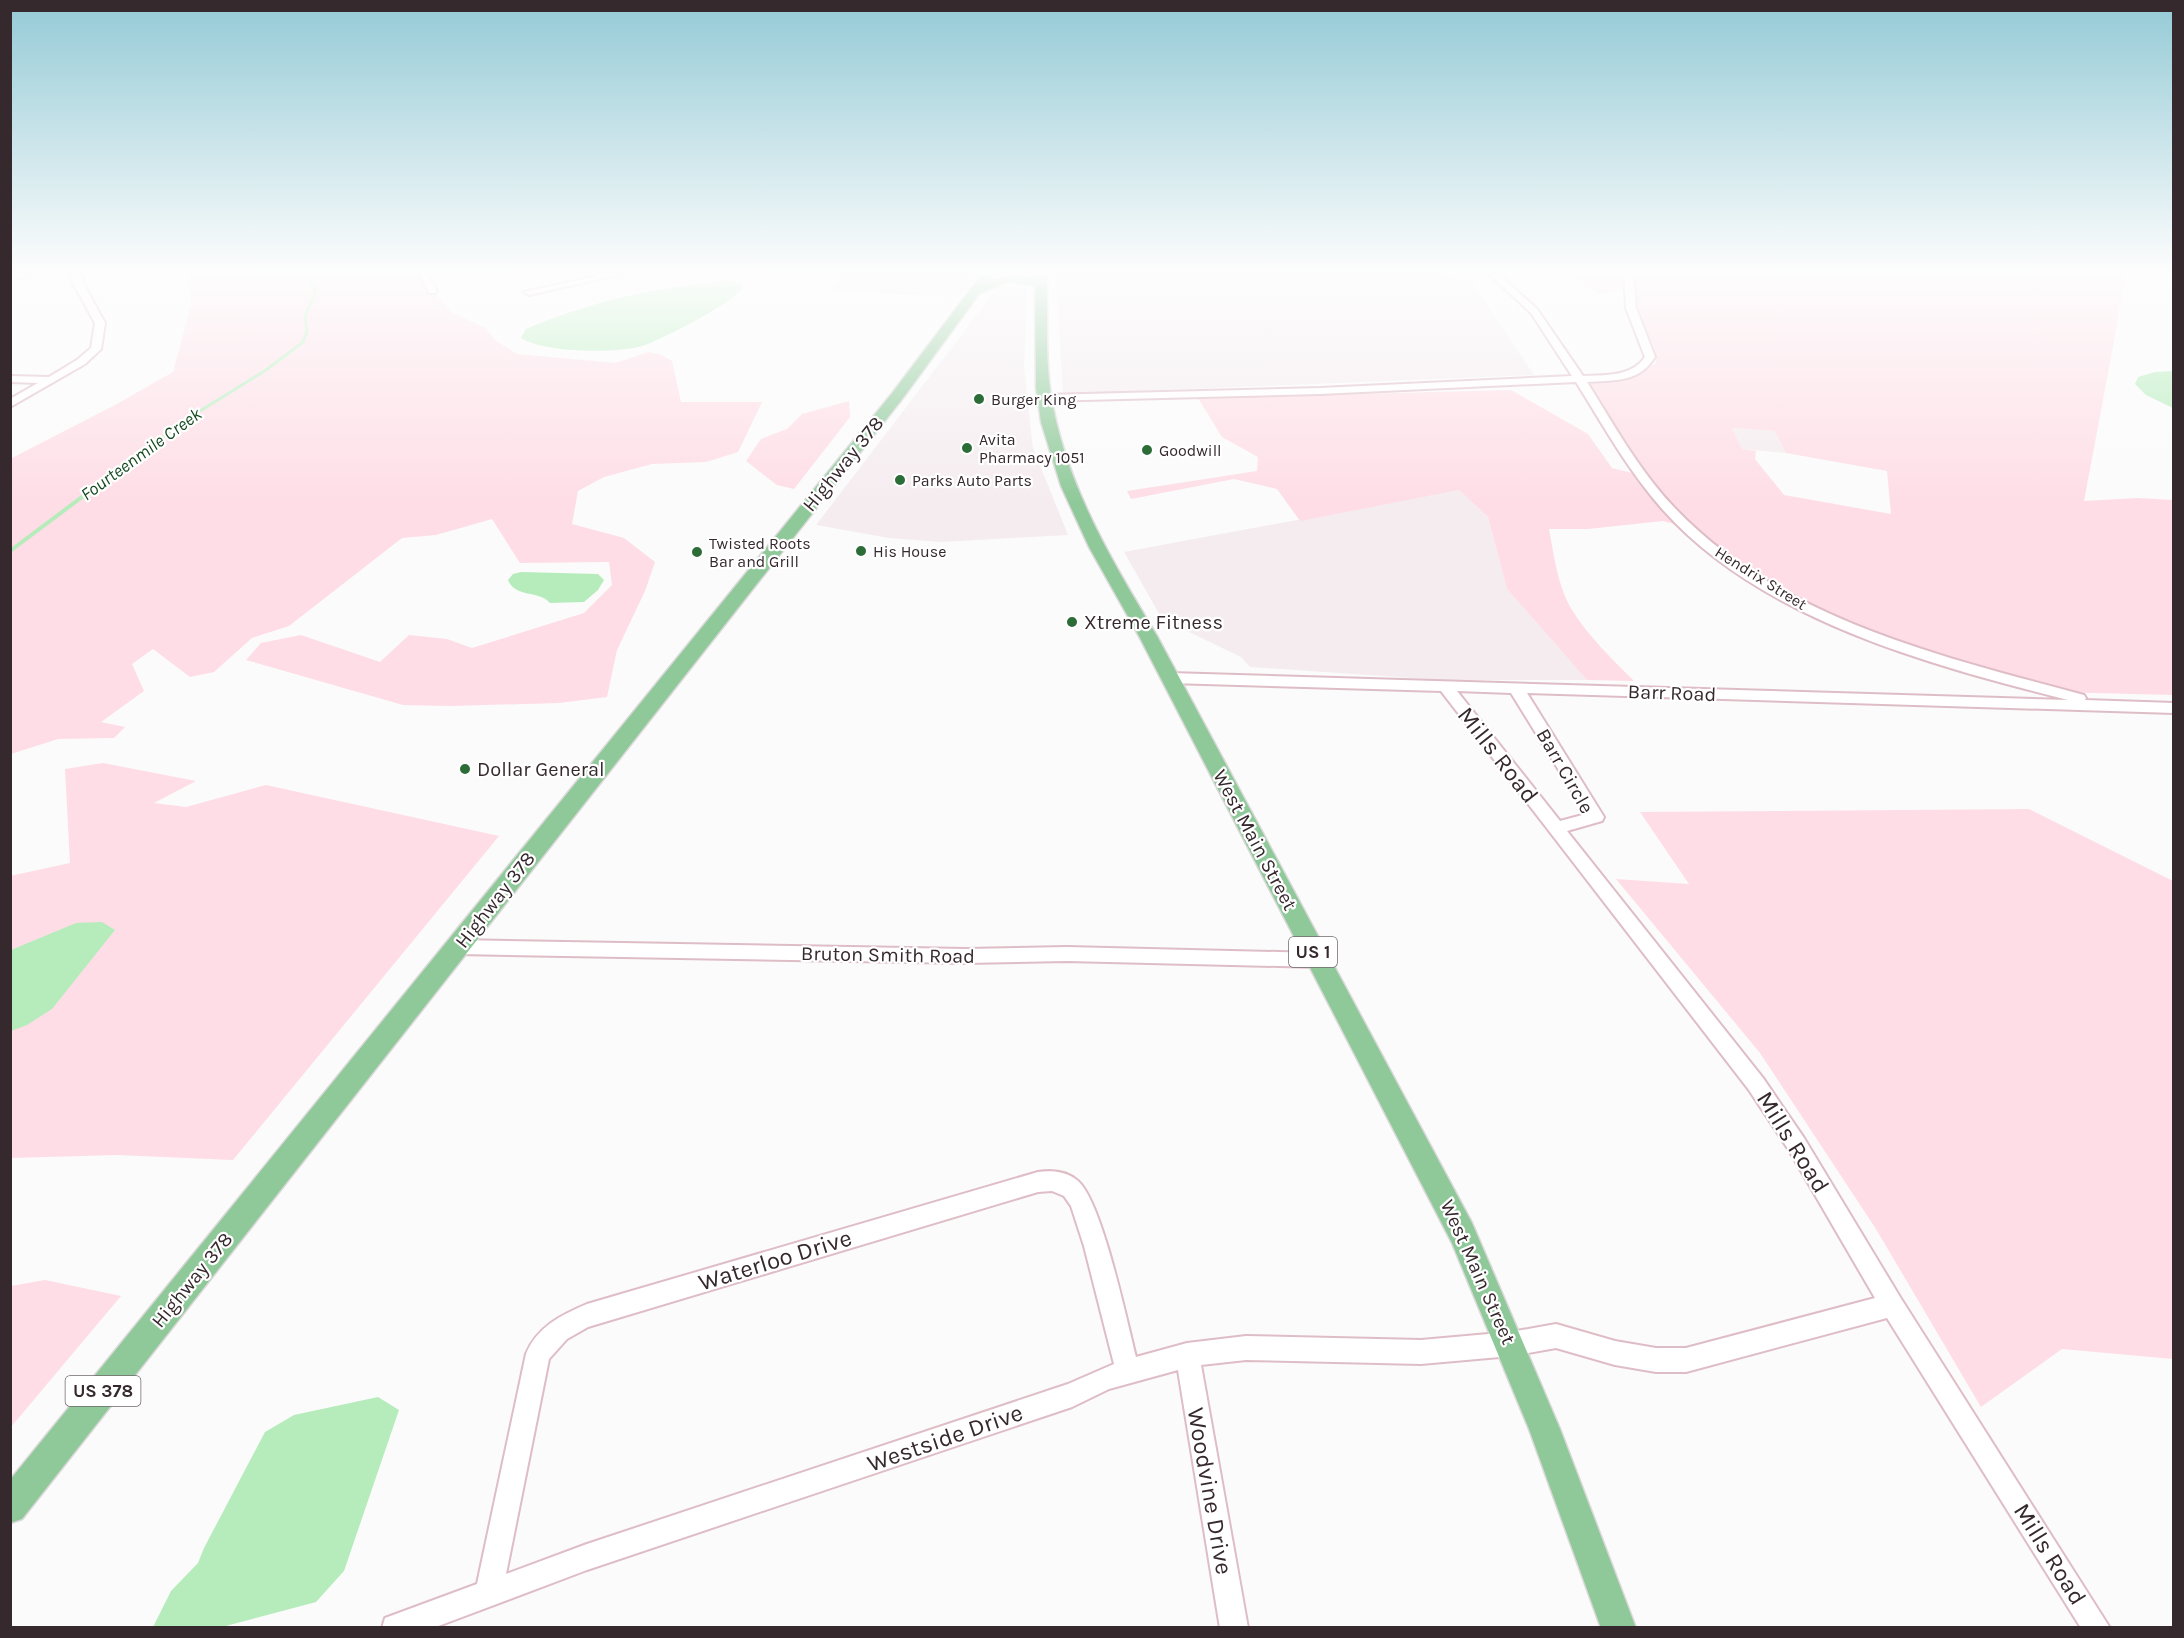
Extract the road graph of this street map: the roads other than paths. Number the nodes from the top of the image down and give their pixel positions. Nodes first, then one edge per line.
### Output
1 (94, 350) edge
2 (932, 350) edge
3 (1043, 350) edge
4 (1560, 350) edge
5 (1647, 350) edge
6 (10, 379) edge
7 (52, 380) junction
8 (1580, 380) junction
9 (1044, 398) junction
10 (10, 404) edge
11 (1170, 678) junction
12 (1445, 687) junction
13 (1517, 690) junction
14 (2112, 706) junction
15 (2174, 708) edge
16 (1555, 828) junction
17 (458, 947) junction
18 (1318, 960) junction
19 (1892, 1305) junction
20 (1511, 1344) junction
21 (1187, 1355) junction
22 (1128, 1372) junction
23 (10, 1507) edge
24 (489, 1592) junction
25 (395, 1628) edge
26 (1234, 1628) edge
27 (1619, 1628) edge
28 (2097, 1628) edge

1 - 7 street
2 - 17 main road, Highway 378 / US 378
3 - 9 main road, West Main Street / US 1
4 - 8 street, Hendrix Street
5 - 8 street
6 - 7 street
7 - 10 street
8 - 9 street
8 - 14 street, Hendrix Street
9 - 11 main road, West Main Street / US 1
11 - 12 street, Barr Road
11 - 18 main road, West Main Street / US 1
12 - 13 street, Barr Road
12 - 16 street, Mills Road
13 - 14 street, Barr Road
13 - 16 street, Barr Circle
14 - 15 street, Barr Road
16 - 19 street, Mills Road
17 - 18 street, Bruton Smith Road
17 - 23 main road, Highway 378 / US 378
18 - 20 main road, West Main Street / US 1
19 - 20 street, Westside Drive
19 - 28 street, Mills Road
20 - 21 street, Westside Drive
20 - 27 main road, West Main Street / US 1
21 - 22 street, Westside Drive
21 - 26 street, Woodvine Drive
22 - 24 street, Westside Drive
22 - 24 street, Waterloo Drive
24 - 25 street, Westside Drive

